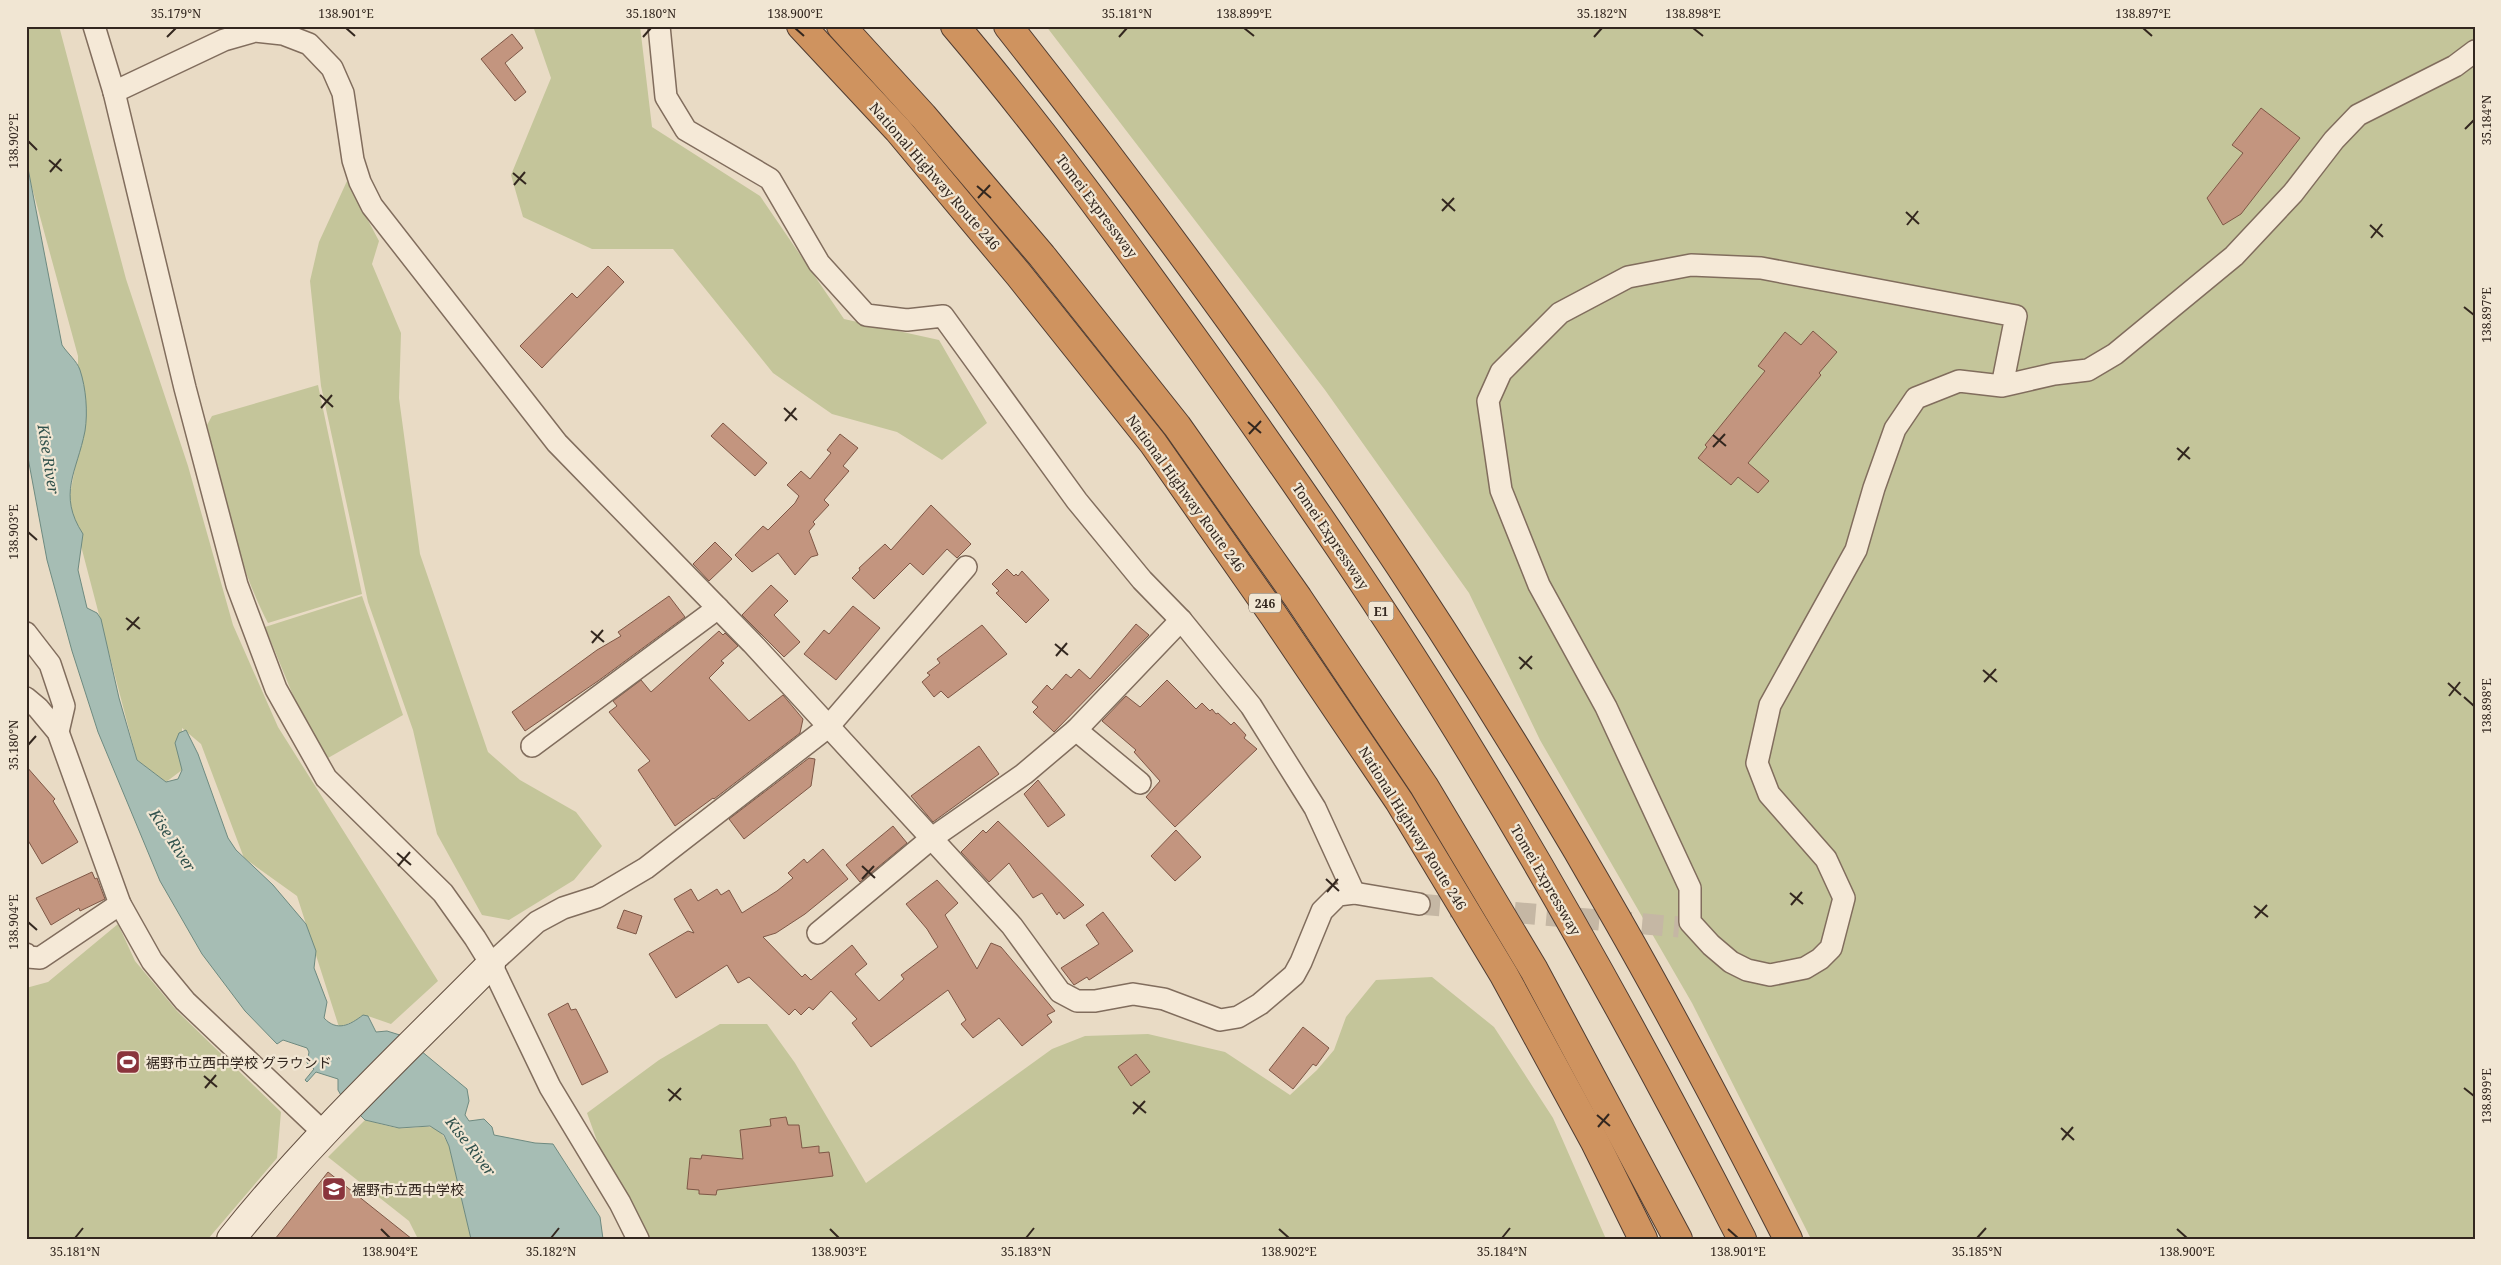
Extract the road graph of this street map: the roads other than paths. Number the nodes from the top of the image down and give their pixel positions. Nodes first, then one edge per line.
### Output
1 (94, 26) edge
2 (659, 26) edge
3 (801, 26) edge
4 (841, 26) edge
5 (955, 26) edge
6 (1008, 26) edge
7 (2475, 51) edge
8 (114, 92) junction
9 (2002, 386) junction
10 (966, 567) dead end
11 (718, 608) junction
12 (1181, 620) junction
13 (26, 633) edge
14 (26, 698) edge
15 (828, 728) junction
16 (1076, 730) junction
17 (58, 732) junction
18 (532, 746) dead end
19 (1140, 783) dead end
20 (932, 838) junction
21 (1354, 893) junction
22 (120, 904) junction
23 (1419, 904) tunnel mouth
24 (818, 933) dead end
25 (26, 954) edge
26 (491, 964) junction
27 (327, 1129) junction
28 (231, 1239) edge
29 (638, 1239) edge
30 (1643, 1239) edge
31 (1678, 1239) edge
32 (1742, 1239) edge
33 (1788, 1239) edge

1 - 8 street
2 - 12 street
3 - 30 highway, National Highway Route 246 / 246
4 - 31 highway, National Highway Route 246 / 246
5 - 32 highway, Tomei Expressway / E1
6 - 33 highway
7 - 9 street
8 - 11 street
8 - 26 street
9 - 9 street
10 - 15 street
11 - 15 street
11 - 18 street
12 - 16 street
12 - 21 street
13 - 17 street
14 - 17 street
15 - 20 street
15 - 26 street
16 - 19 street
16 - 20 street
17 - 22 street
20 - 21 street
20 - 24 street
21 - 23 street
22 - 25 street
22 - 27 street
26 - 27 street
26 - 29 street
27 - 28 street

